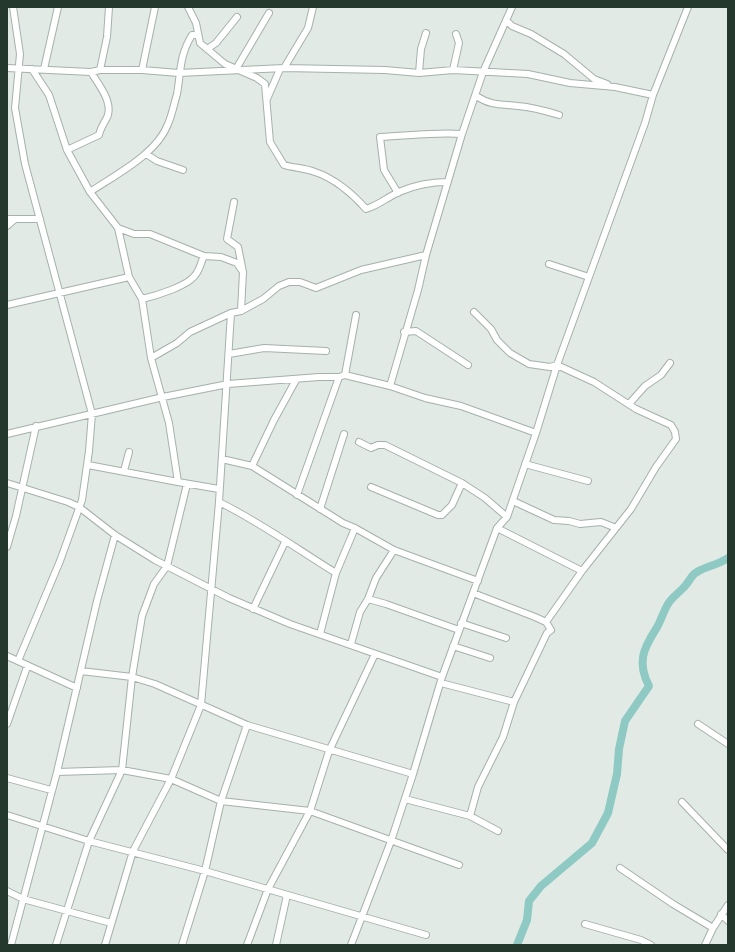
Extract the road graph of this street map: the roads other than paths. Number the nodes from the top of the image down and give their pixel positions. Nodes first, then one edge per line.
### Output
1 (13, 7) edge
2 (58, 7) edge
3 (109, 7) edge
4 (155, 7) edge
5 (188, 7) edge
6 (312, 7) edge
7 (512, 7) edge
8 (688, 7) edge
9 (269, 13) dead end
10 (237, 17) dead end
11 (506, 20) junction
12 (426, 34) dead end
13 (456, 34) dead end
14 (197, 35) junction
15 (207, 49) junction
16 (7, 68) edge
17 (18, 69) junction
18 (32, 69) junction
19 (44, 69) junction
20 (236, 69) junction
21 (282, 69) junction
22 (100, 70) junction
23 (142, 70) junction
24 (453, 70) junction
25 (91, 72) junction
26 (482, 72) junction
27 (178, 73) junction
28 (419, 73) junction
29 (615, 86) junction
30 (653, 95) junction
31 (476, 96) junction
32 (267, 99) junction
33 (559, 114) dead end
34 (462, 134) junction
35 (67, 150) junction
36 (146, 154) junction
37 (183, 170) dead end
38 (447, 182) junction
39 (90, 192) junction
40 (398, 193) junction
41 (234, 202) dead end
42 (7, 219) edge
43 (40, 219) junction
44 (14, 220) junction
45 (7, 226) edge
46 (118, 228) junction
47 (426, 255) junction
48 (204, 256) junction
49 (549, 264) dead end
50 (243, 272) junction
51 (589, 276) junction
52 (129, 277) junction
53 (60, 294) junction
54 (142, 299) junction
55 (7, 305) edge
56 (241, 311) junction
57 (474, 312) dead end
58 (231, 313) junction
59 (356, 315) dead end
60 (404, 332) junction
61 (326, 351) dead end
62 (229, 354) junction
63 (151, 358) junction
64 (670, 363) dead end
65 (468, 365) dead end
66 (557, 365) junction
67 (342, 376) junction
68 (296, 380) junction
69 (228, 384) junction
70 (390, 386) junction
71 (163, 396) junction
72 (629, 404) junction
73 (92, 414) junction
74 (36, 426) junction
75 (536, 433) junction
76 (7, 434) edge
77 (344, 434) dead end
78 (359, 442) dead end
79 (130, 452) dead end
80 (222, 459) junction
81 (525, 464) junction
82 (88, 465) junction
83 (252, 466) junction
84 (124, 471) junction
85 (588, 481) dead end
86 (178, 482) junction
87 (7, 483) edge
88 (462, 483) junction
89 (187, 484) junction
90 (370, 487) dead end
91 (22, 488) junction
92 (219, 489) junction
93 (298, 495) junction
94 (512, 501) junction
95 (219, 502) junction
96 (79, 507) junction
97 (320, 509) junction
98 (507, 517) junction
99 (355, 528) junction
100 (497, 528) junction
101 (616, 528) junction
102 (116, 535) junction
103 (285, 542) junction
104 (7, 547) edge
105 (394, 550) junction
106 (167, 566) junction
107 (582, 571) junction
108 (336, 573) junction
109 (478, 581) junction
110 (212, 590) junction
111 (473, 593) junction
112 (368, 599) junction
113 (253, 609) junction
114 (546, 622) junction
115 (461, 623) junction
116 (459, 630) junction
117 (320, 634) junction
118 (506, 638) dead end
119 (351, 644) junction
120 (453, 646) junction
121 (375, 654) junction
122 (7, 656) edge
123 (490, 658) dead end
124 (18, 661) junction
125 (27, 667) junction
126 (81, 671) junction
127 (132, 677) junction
128 (442, 680) junction
129 (77, 688) junction
130 (514, 702) junction
131 (201, 705) junction
132 (7, 724) edge
133 (698, 724) dead end
134 (247, 725) junction
135 (728, 744) edge
136 (329, 750) junction
137 (122, 770) junction
138 (57, 772) junction
139 (414, 774) junction
140 (7, 778) edge
141 (171, 779) junction
142 (51, 790) junction
143 (405, 799) junction
144 (222, 801) junction
145 (682, 802) dead end
146 (310, 811) junction
147 (7, 815) edge
148 (470, 816) junction
149 (43, 827) junction
150 (498, 831) dead end
151 (89, 840) junction
152 (391, 841) junction
153 (728, 850) edge
154 (133, 851) junction
155 (459, 865) dead end
156 (620, 868) dead end
157 (205, 870) junction
158 (268, 889) junction
159 (7, 891) edge
160 (287, 895) junction
161 (23, 899) junction
162 (728, 904) edge
163 (66, 912) junction
164 (721, 914) junction
165 (364, 916) junction
166 (728, 921) edge
167 (111, 922) junction
168 (585, 924) dead end
169 (713, 928) junction
170 (426, 935) dead end
171 (11, 945) edge
172 (56, 945) edge
173 (105, 945) edge
174 (182, 945) edge
175 (247, 945) edge
176 (276, 945) edge
177 (351, 945) edge
178 (652, 945) edge
179 (705, 945) edge

1 - 17 street
2 - 19 street
3 - 22 street
4 - 23 street
5 - 14 street
6 - 21 street
7 - 11 street
8 - 30 street
9 - 20 street
10 - 15 street
11 - 26 street
11 - 29 street
12 - 28 street
13 - 24 street
14 - 15 street
14 - 27 street
15 - 20 street
16 - 17 street
17 - 18 street
17 - 43 street
18 - 19 street
18 - 35 street
19 - 25 street
20 - 21 street
20 - 27 street
20 - 32 street
21 - 28 street
21 - 32 street
22 - 23 street
22 - 25 street
23 - 27 street
24 - 26 street
24 - 28 street
25 - 35 street
26 - 29 street
26 - 31 street
27 - 36 street
29 - 30 street
30 - 51 street
31 - 33 street
31 - 34 street
32 - 40 street
34 - 38 street
34 - 40 street
35 - 39 street
36 - 37 street
36 - 39 street
38 - 40 street
38 - 47 street
39 - 46 street
41 - 50 street
42 - 44 street
43 - 44 street
43 - 53 street
44 - 45 street
46 - 48 street
46 - 52 street
47 - 56 street
47 - 60 street
48 - 50 street
48 - 54 street
49 - 51 street
50 - 56 street
51 - 66 street
52 - 53 street
52 - 54 street
53 - 55 street
53 - 73 street
54 - 63 street
56 - 58 street
57 - 66 street
58 - 62 street
58 - 63 street
59 - 67 street
60 - 65 street
60 - 70 street
61 - 62 street
62 - 69 street
63 - 71 street
64 - 72 street
66 - 72 street
66 - 75 street
67 - 68 street
67 - 70 street
67 - 93 street
68 - 69 street
68 - 83 street
69 - 71 street
69 - 80 street
70 - 75 street
71 - 73 street
71 - 86 street
72 - 101 street
73 - 74 street
73 - 82 street
74 - 76 street
74 - 91 street
75 - 81 street
77 - 97 street
78 - 88 street
79 - 84 street
80 - 83 street
80 - 92 street
81 - 85 street
81 - 94 street
82 - 84 street
82 - 96 street
83 - 93 street
84 - 86 street
86 - 89 street
87 - 91 street
88 - 90 street
88 - 98 street
89 - 92 street
89 - 106 street
91 - 96 street
91 - 104 street
92 - 95 street
93 - 97 street
94 - 98 street
94 - 101 street
95 - 103 street
95 - 110 street
96 - 102 street
96 - 124 street
97 - 99 street
98 - 100 street
99 - 105 street
99 - 108 street
100 - 107 street
100 - 109 street
101 - 107 street
102 - 106 street
102 - 126 street
103 - 108 street
103 - 113 street
105 - 109 street
105 - 112 street
106 - 110 street
106 - 127 street
107 - 114 street
108 - 117 street
109 - 111 street
110 - 113 street
110 - 131 street
111 - 114 street
111 - 115 street
112 - 116 street
112 - 119 street
113 - 117 street
114 - 130 street
115 - 116 street
115 - 118 street
116 - 120 street
117 - 119 street
119 - 121 street
120 - 123 street
120 - 128 street
121 - 128 street
121 - 136 street
122 - 124 street
124 - 125 street
125 - 129 street
125 - 132 street
126 - 127 street
126 - 129 street
127 - 131 street
127 - 137 street
128 - 130 street
128 - 139 street
129 - 138 street
130 - 148 street
131 - 134 street
131 - 141 street
133 - 135 street
134 - 136 street
134 - 144 street
136 - 139 street
136 - 146 street
137 - 138 street
137 - 141 street
137 - 151 street
138 - 142 street
139 - 143 street
140 - 142 street
141 - 144 street
141 - 154 street
142 - 149 street
143 - 148 street
143 - 152 street
144 - 146 street
144 - 157 street
145 - 153 street
146 - 152 street
146 - 158 street
147 - 149 street
148 - 150 street
149 - 151 street
149 - 161 street
151 - 154 street
151 - 163 street
152 - 155 street
152 - 165 street
154 - 157 street
154 - 167 street
156 - 169 street
157 - 158 street
157 - 174 street
158 - 160 street
158 - 175 street
159 - 161 street
160 - 165 street
160 - 176 street
161 - 163 street
161 - 171 street
162 - 164 street
163 - 167 street
163 - 172 street
164 - 166 street
164 - 169 street
165 - 170 street
165 - 177 street
167 - 173 street
168 - 178 street
169 - 179 street

